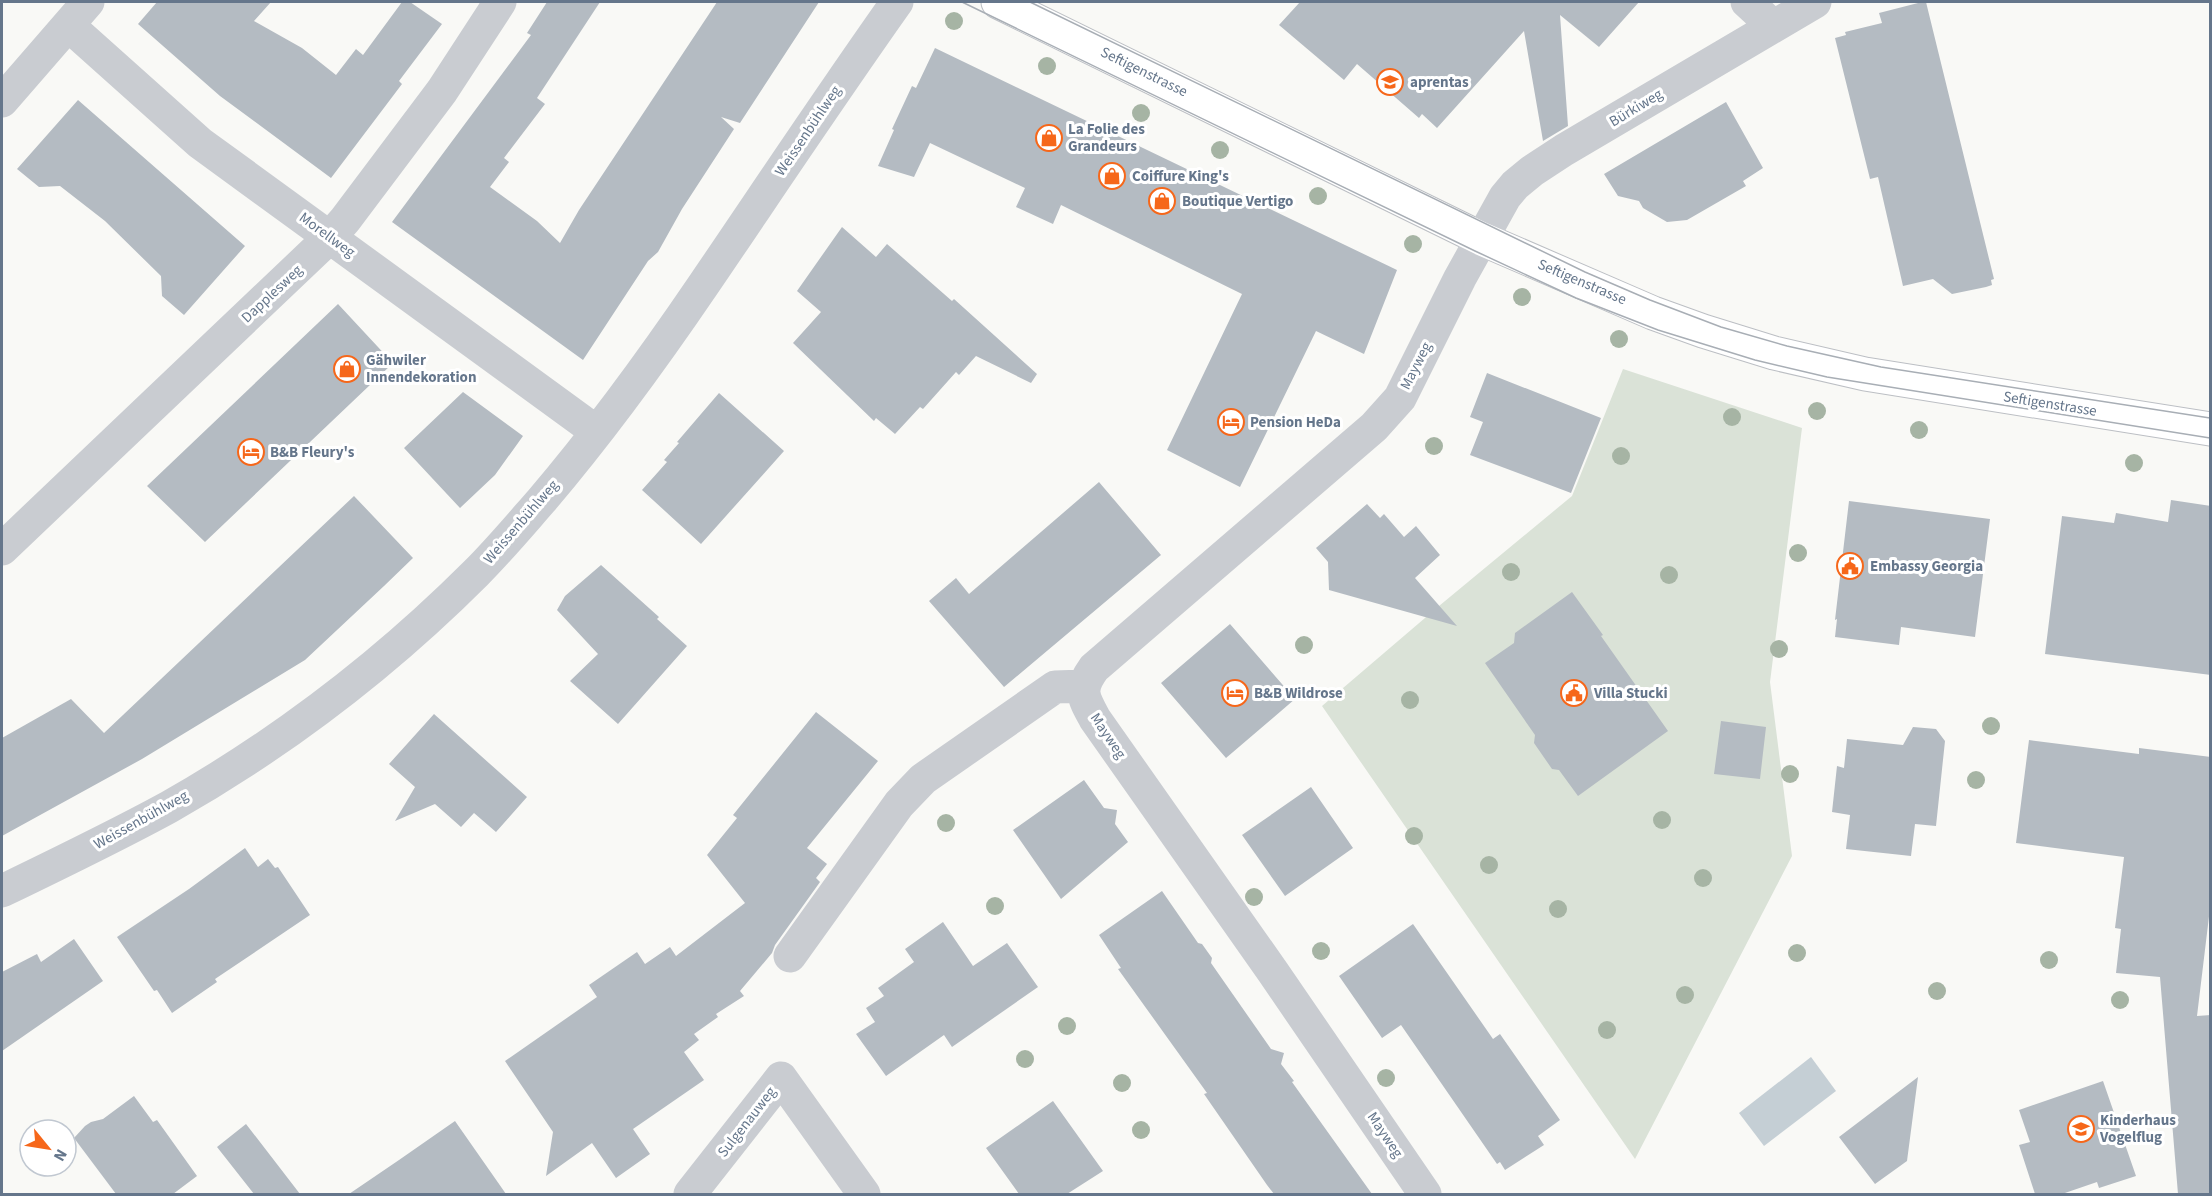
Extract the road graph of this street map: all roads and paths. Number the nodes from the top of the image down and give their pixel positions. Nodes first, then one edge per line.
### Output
1 (500, 2) edge
2 (897, 2) edge
3 (998, 2) edge
4 (1747, 2) edge
5 (1815, 2) edge
6 (78, 13) edge
7 (1773, 26) junction
8 (2, 101) edge
9 (330, 237) junction
10 (1482, 239) junction
11 (2211, 429) edge
12 (597, 432) junction
13 (2, 549) edge
14 (1084, 686) junction
15 (2, 891) edge
16 (790, 956) dead end
17 (690, 1194) edge
18 (864, 1194) edge
19 (1425, 1194) edge

1 - 9 street, Dapplesweg
2 - 12 street, Weissenbühlweg
3 - 10 main road, Seftigenstrasse
4 - 7 street
5 - 7 street, Bürkiweg
6 - 8 street
6 - 9 street, Morellweg
7 - 10 street, Bürkiweg
9 - 12 street, Morellweg
9 - 13 street, Dapplesweg
10 - 11 main road, Seftigenstrasse
10 - 14 street, Mayweg
12 - 15 street, Weissenbühlweg
14 - 16 street
14 - 19 street, Mayweg
17 - 18 street, Sulgenauweg

